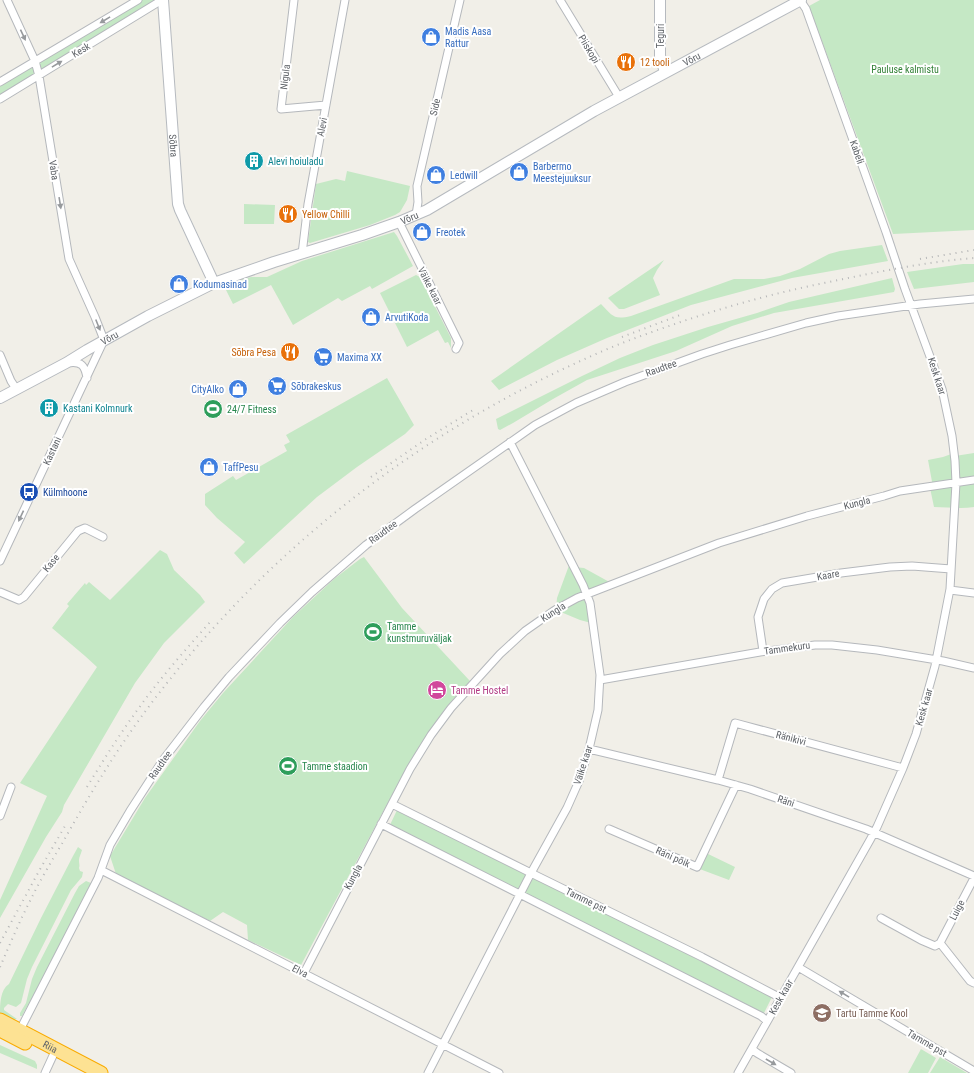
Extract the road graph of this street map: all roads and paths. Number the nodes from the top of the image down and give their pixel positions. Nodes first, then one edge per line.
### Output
1 (7, 0) edge
2 (138, 0) edge
3 (163, 0) edge
4 (294, 0) edge
5 (345, 0) edge
6 (460, 0) edge
7 (560, 0) edge
8 (660, 0) edge
9 (800, 0) edge
10 (35, 61) junction
11 (665, 72) junction
12 (39, 76) junction
13 (0, 82) edge
14 (619, 97) junction
15 (0, 99) edge
16 (326, 105) junction
17 (416, 215) junction
18 (399, 222) junction
19 (302, 254) junction
20 (214, 282) junction
21 (974, 299) edge
22 (912, 305) junction
23 (104, 340) junction
24 (456, 349) dead end
25 (0, 356) edge
26 (66, 363) junction
27 (87, 378) junction
28 (17, 390) junction
29 (0, 398) edge
30 (510, 442) junction
31 (974, 480) edge
32 (956, 482) junction
33 (103, 537) dead end
34 (0, 561) edge
35 (951, 569) junction
36 (950, 590) junction
37 (0, 592) edge
38 (974, 592) edge
39 (587, 594) junction
40 (763, 651) junction
41 (937, 660) junction
42 (974, 668) edge
43 (600, 680) junction
44 (589, 749) junction
45 (903, 768) junction
46 (718, 780) junction
47 (736, 785) junction
48 (11, 787) dead end
49 (392, 804) junction
50 (0, 816) edge
51 (381, 824) junction
52 (609, 829) dead end
53 (874, 832) junction
54 (101, 870) junction
55 (531, 873) junction
56 (974, 877) edge
57 (520, 894) junction
58 (881, 918) dead end
59 (940, 943) junction
60 (798, 967) junction
61 (304, 973) junction
62 (974, 983) edge
63 (781, 997) junction
64 (0, 1020) edge
65 (767, 1022) junction
66 (0, 1027) edge
67 (0, 1030) edge
68 (19, 1030) junction
69 (442, 1044) junction
70 (752, 1049) junction
71 (54, 1053) junction
72 (974, 1071) edge
73 (45, 1073) edge
74 (82, 1073) edge
75 (101, 1073) edge
76 (428, 1073) edge
77 (499, 1073) edge
78 (738, 1073) edge
79 (791, 1073) edge

1 -> 10 street, Vaba
2 -> 10 street, Kesk
12 -> 3 street, Kesk
3 - 20 main road, Sõbra
4 - 16 street, Nigula
5 - 16 street, Alevi
6 - 17 street, Side
7 - 14 street, Piiskopi
8 - 11 main road, Teguri
9 - 11 main road, Võru
9 - 22 street, Kabeli
10 - 12 street, Vaba
10 - 13 street, Kesk
11 - 14 main road, Võru
12 - 15 street, Kesk
12 -> 23 street, Vaba
14 - 17 main road, Võru
16 - 19 street, Alevi
17 - 18 main road, Võru
18 - 19 main road, Võru
18 - 24 street, Väike kaar
19 - 20 main road, Võru
20 - 23 main road, Võru
21 - 22 street, Raudtee
22 - 30 street, Raudtee
22 - 32 street, Kesk kaar
23 - 26 main road, Võru
23 - 27 street, Kastani
25 - 28 street
26 - 27 street
26 - 28 main road, Võru
27 -> 34 street, Kastani
28 - 29 main road, Võru
30 - 39 street, Väike kaar
30 - 54 street, Raudtee
31 - 32 street, Kungla
32 - 35 street, Kesk kaar
32 - 39 street, Kungla
33 - 37 street, Kase
35 - 36 street, Kesk kaar
35 - 40 street, Kaare
36 - 38 street
36 - 41 street, Kesk kaar
39 - 43 street, Väike kaar
39 - 49 street, Kungla
40 - 41 street, Tammekuru
40 - 43 street, Tammekuru
41 - 42 street, Tammekuru
41 - 45 street, Kesk kaar
43 - 44 street, Väike kaar
44 - 46 street, Räni
44 - 55 street, Väike kaar
45 - 46 street, Ränikivi
45 - 53 street, Kesk kaar
46 - 47 street, Räni
47 - 52 street, Räni põik
47 - 53 street, Räni
48 - 50 street
49 - 51 street, Kungla
49 - 55 street, Tamme pst
51 - 57 street
51 - 61 street, Kungla
53 - 56 street, Räni
53 - 60 street, Kesk kaar
54 - 61 street, Elva
54 - 68 street, Raudtee
55 - 57 street, Väike kaar
55 - 63 street, Tamme pst
56 - 59 street, Luige
57 - 65 street
57 - 69 street, Väike kaar
58 - 59 street
59 - 62 street
60 - 63 street, Kesk kaar
72 -> 60 street, Tamme pst
61 - 69 street, Elva
63 - 65 street, Kesk kaar
64 - 68 highway, Riia
65 - 70 street, Kesk kaar
66 - 68 street
67 - 71 highway, Riia
68 - 71 highway, Riia
69 - 76 street, Väike kaar
69 - 77 street, Elva
70 - 78 street, Kesk kaar
70 -> 79 street
71 - 73 street
71 - 74 highway, Riia
71 - 75 highway, Riia

